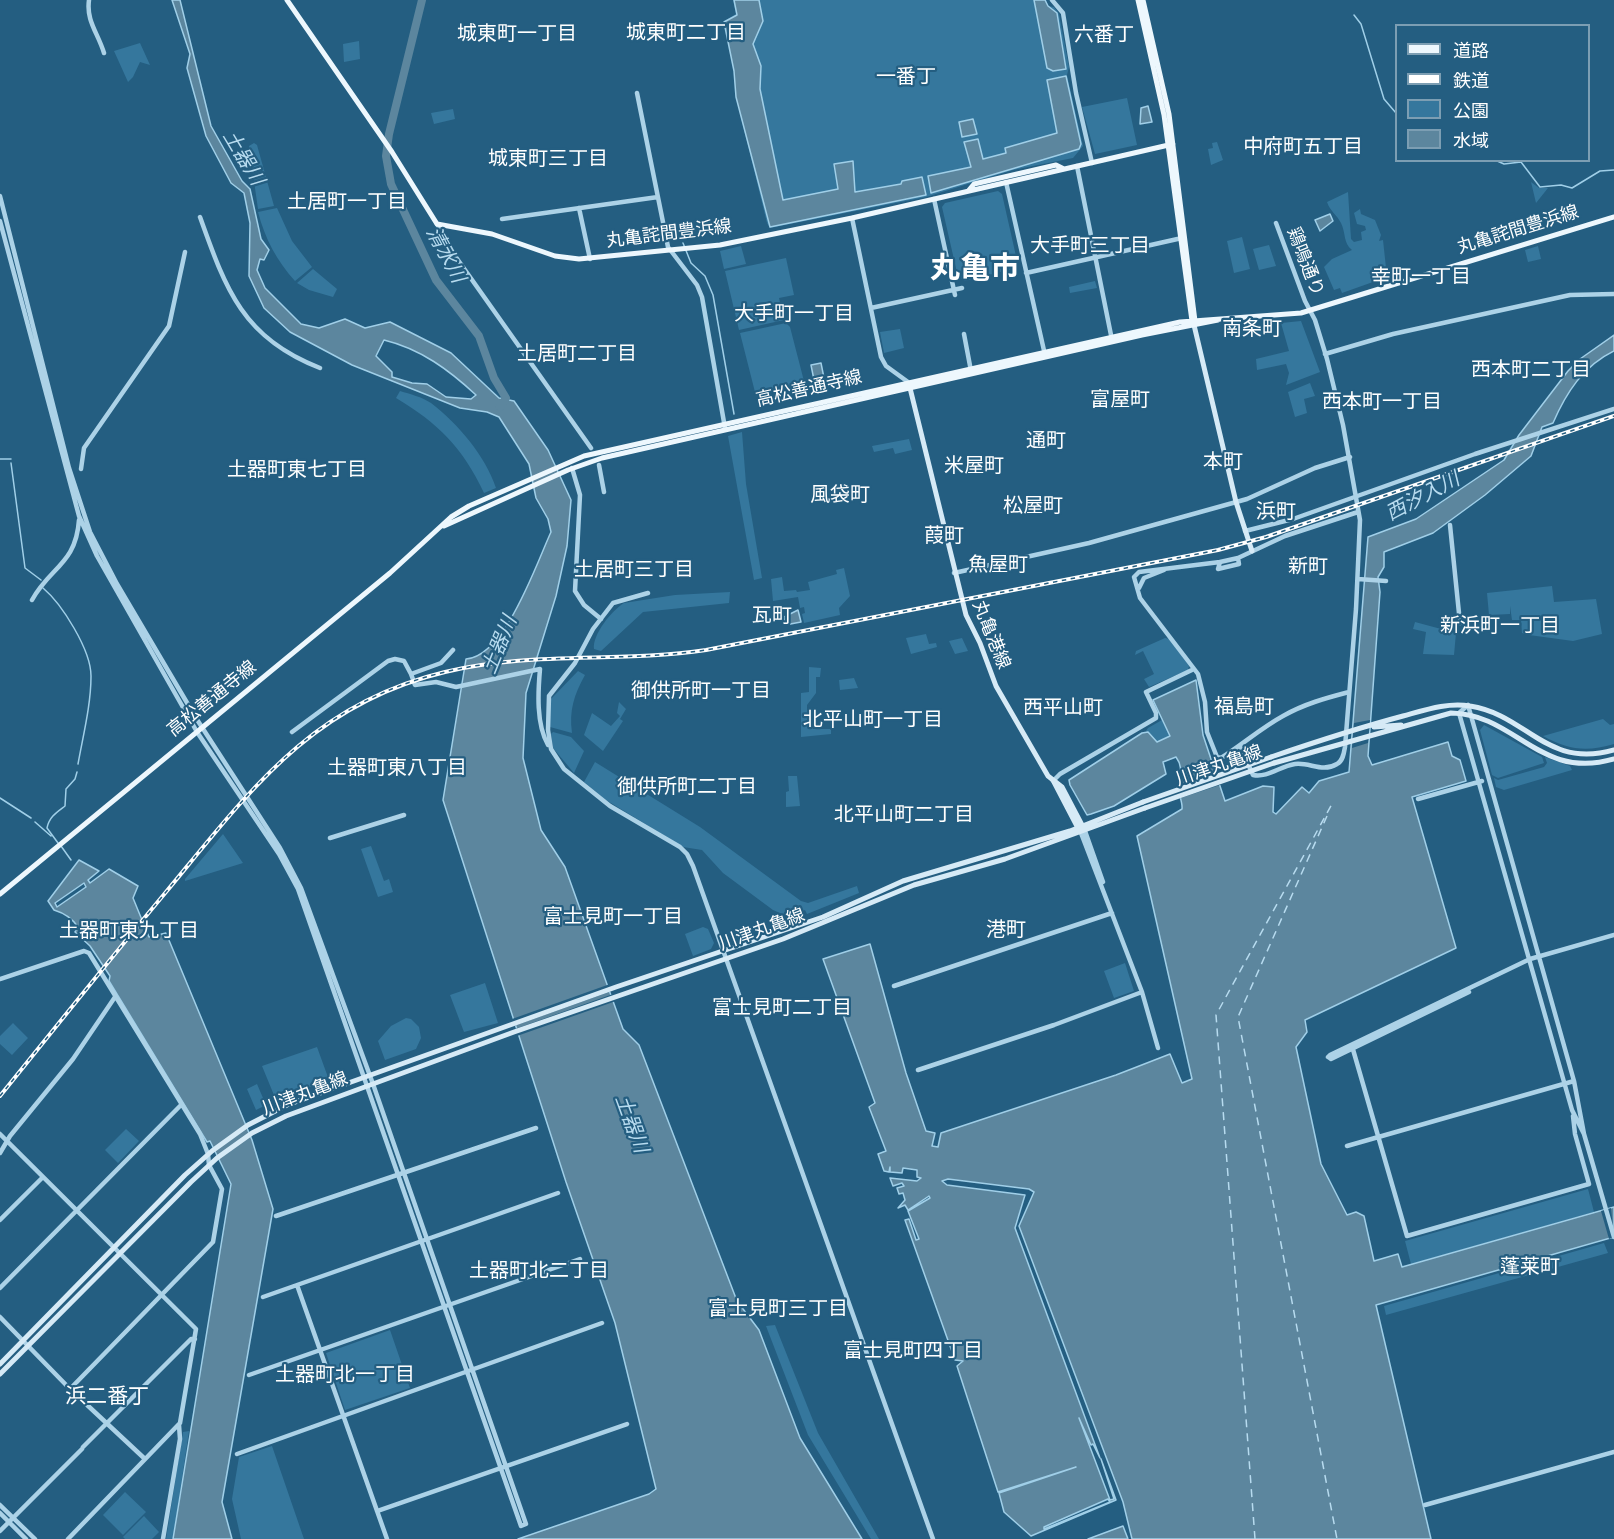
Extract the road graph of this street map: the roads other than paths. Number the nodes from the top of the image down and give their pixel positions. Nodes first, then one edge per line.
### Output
1 (89, 0) edge
2 (286, 0) edge
3 (1052, 0) edge
4 (1138, 0) edge
5 (1143, 0) edge
6 (104, 53) dead end
7 (637, 93) dead end
8 (1171, 145) junction
9 (1092, 163) junction
10 (1077, 166) junction
11 (1064, 169) junction
12 (1006, 182) junction
13 (968, 191) junction
14 (0, 196) edge
15 (658, 197) junction
16 (934, 199) junction
17 (579, 208) junction
18 (200, 217) dead end
19 (1614, 217) edge
20 (852, 218) junction
21 (502, 219) dead end
22 (0, 221) edge
23 (1276, 223) dead end
24 (437, 224) junction
25 (1183, 238) junction
26 (672, 251) junction
27 (185, 252) dead end
28 (1095, 257) junction
29 (590, 259) junction
30 (1026, 273) junction
31 (962, 288) dead end
32 (954, 293) junction
33 (1614, 294) edge
34 (871, 308) junction
35 (1310, 311) junction
36 (1194, 321) junction
37 (964, 334) dead end
38 (1112, 339) junction
39 (1325, 354) junction
40 (1045, 355) junction
41 (320, 368) dead end
42 (971, 371) junction
43 (909, 385) junction
44 (1614, 409) edge
45 (725, 427) junction
46 (591, 448) dead end
47 (1350, 456) junction
48 (598, 465) dead end
49 (81, 469) dead end
50 (570, 469) junction
51 (604, 492) dead end
52 (1356, 497) junction
53 (1238, 502) junction
54 (1358, 512) junction
55 (81, 516) junction
56 (1450, 525) dead end
57 (443, 527) junction
58 (1245, 531) junction
59 (1252, 551) junction
60 (1238, 561) junction
61 (1220, 562) junction
62 (1201, 564) junction
63 (1219, 569) junction
64 (1165, 570) junction
65 (954, 573) junction
66 (1361, 580) junction
67 (1386, 581) dead end
68 (1138, 588) junction
69 (648, 593) dead end
70 (32, 600) dead end
71 (601, 619) junction
72 (1460, 623) dead end
73 (453, 650) dead end
74 (1194, 669) junction
75 (411, 674) junction
76 (1349, 692) junction
77 (1468, 705) junction
78 (1459, 713) junction
79 (1470, 715) junction
80 (1371, 726) junction
81 (1402, 726) junction
82 (199, 730) junction
83 (292, 732) dead end
84 (1349, 736) junction
85 (1240, 746) junction
86 (551, 749) junction
87 (1614, 750) edge
88 (1614, 759) edge
89 (1273, 760) junction
90 (1487, 780) junction
91 (1053, 781) junction
92 (1479, 782) junction
93 (1418, 799) dead end
94 (404, 815) dead end
95 (1082, 830) junction
96 (330, 838) dead end
97 (0, 894) edge
98 (1112, 913) junction
99 (1614, 935) edge
100 (723, 952) junction
101 (1538, 957) junction
102 (725, 960) junction
103 (1530, 960) junction
104 (0, 979) edge
105 (894, 986) dead end
106 (1142, 992) junction
107 (115, 997) junction
108 (1158, 1048) dead end
109 (918, 1070) dead end
110 (367, 1077) junction
111 (1574, 1081) junction
112 (1564, 1084) junction
113 (370, 1085) junction
114 (181, 1105) junction
115 (1580, 1107) junction
116 (1572, 1110) junction
117 (537, 1128) dead end
118 (0, 1134) edge
119 (1584, 1134) junction
120 (1379, 1137) junction
121 (7, 1141) junction
122 (1347, 1146) dead end
123 (210, 1152) junction
124 (0, 1153) edge
125 (209, 1165) junction
126 (401, 1174) junction
127 (43, 1177) junction
128 (558, 1193) dead end
129 (76, 1210) junction
130 (276, 1216) dead end
131 (0, 1220) edge
132 (1614, 1237) edge
133 (423, 1240) junction
134 (117, 1250) junction
135 (580, 1259) dead end
136 (297, 1285) junction
137 (0, 1288) edge
138 (162, 1295) junction
139 (263, 1297) dead end
140 (447, 1306) junction
141 (0, 1317) edge
142 (602, 1323) dead end
143 (195, 1339) junction
144 (23, 1341) junction
145 (28, 1346) junction
146 (321, 1349) junction
147 (0, 1364) edge
148 (470, 1371) junction
149 (0, 1374) edge
150 (249, 1375) dead end
151 (70, 1389) junction
152 (344, 1416) junction
153 (106, 1424) junction
154 (627, 1424) dead end
155 (179, 1425) junction
156 (1614, 1452) edge
157 (237, 1454) dead end
158 (145, 1459) junction
159 (503, 1467) junction
160 (0, 1505) edge
161 (1425, 1505) dead end
162 (377, 1510) junction
163 (0, 1513) edge
164 (11, 1520) junction
165 (0, 1531) edge
166 (26, 1539) edge
167 (35, 1539) edge
168 (67, 1539) edge
169 (163, 1539) edge
170 (387, 1539) edge
171 (933, 1539) edge

1 - 6 street
2 - 24 main road
3 - 9 street
4 - 8 main road
5 - 8 main road
7 - 15 street
8 - 9 main road, 丸亀詫間豊浜線
8 - 25 main road
9 - 10 main road, 丸亀詫間豊浜線
10 - 11 main road, 丸亀詫間豊浜線
10 - 28 street
11 - 12 main road, 丸亀詫間豊浜線
11 - 13 main road
12 - 13 main road, 丸亀詫間豊浜線
12 - 30 street
13 - 16 main road, 丸亀詫間豊浜線
14 - 55 street
15 - 17 street
15 - 26 street
16 - 20 main road, 丸亀詫間豊浜線
16 - 32 street
17 - 21 street
17 - 29 street
18 - 41 street
19 - 35 main road, 丸亀詫間豊浜線
20 - 26 main road, 丸亀詫間豊浜線
20 - 34 street
22 - 55 street
23 - 35 street, 鶏鳴通り
24 - 29 main road, 丸亀詫間豊浜線
24 - 46 street
25 - 28 street
25 - 36 main road
26 - 29 main road, 丸亀詫間豊浜線
26 - 45 street
27 - 49 street
28 - 30 street
28 - 38 street
30 - 40 street
31 - 32 street
32 - 34 street
33 - 39 street
34 - 43 street
35 - 36 main road, 丸亀詫間豊浜線
35 - 39 street, 鶏鳴通り
36 - 38 main road, 高松善通寺線
36 - 53 main road
37 - 42 street
38 - 40 main road, 高松善通寺線
39 - 47 street, 鶏鳴通り
40 - 42 main road, 高松善通寺線
42 - 43 main road, 高松善通寺線
43 - 45 main road, 高松善通寺線
43 - 65 main road, 丸亀港線
44 - 52 street
45 - 50 main road, 高松善通寺線
45 - 57 main road, 高松善通寺線
47 - 52 street, 鶏鳴通り
47 - 53 street
48 - 51 street
50 - 57 main road, 高松善通寺線
50 - 71 street
52 - 54 street, 鶏鳴通り
52 - 58 street
53 - 58 main road
53 - 65 street
54 - 59 street
54 - 66 street, 鶏鳴通り
55 - 70 street
55 - 82 street
56 - 72 street
57 - 82 main road, 高松善通寺線
58 - 59 main road
59 - 60 street
60 - 61 street
60 - 63 street
61 - 62 street
61 - 63 street
62 - 63 street
62 - 64 street
64 - 68 street
64 - 68 street
65 - 91 main road, 丸亀港線
66 - 67 street
66 - 76 street, 鶏鳴通り
68 - 74 street
69 - 71 street
71 - 86 street
73 - 75 street
74 - 85 street
74 - 91 street
75 - 83 street
75 - 86 street
76 - 84 street, 鶏鳴通り
76 - 85 street
77 - 78 street
77 - 79 street
77 - 80 main road, 川津丸亀線
77 - 87 main road, 川津丸亀線
78 - 79 main road, 川津丸亀線
78 - 81 main road, 川津丸亀線
78 - 92 street
79 - 88 main road, 川津丸亀線
79 - 90 street
80 - 81 main road
80 - 84 main road, 川津丸亀線
81 - 84 main road, 川津丸亀線
82 - 97 main road, 高松善通寺線
82 - 110 street
84 - 85 street
84 - 89 main road, 川津丸亀線
84 - 89 main road, 川津丸亀線
86 - 100 street
89 - 95 main road, 川津丸亀線, bridge
90 - 92 street
90 - 101 street
91 - 95 main road, 丸亀港線
92 - 93 street
92 - 103 street
94 - 96 street
95 - 98 street
95 - 100 main road, 川津丸亀線
95 - 102 main road, 川津丸亀線
98 - 105 street
98 - 106 street
99 - 101 street
100 - 102 street
100 - 110 main road, 川津丸亀線
101 - 103 street
101 - 111 street
102 - 113 main road, 川津丸亀線
102 - 171 street
103 - 112 street
103 - 120 street
104 - 107 street
106 - 108 street
106 - 109 street
107 - 114 street
107 - 121 street
110 - 113 street
110 - 123 main road, 川津丸亀線
111 - 112 street
111 - 115 street
112 - 116 street
112 - 120 street
113 - 125 main road, 川津丸亀線
113 - 126 street
114 - 123 street
114 - 129 street
115 - 116 street
115 - 119 street
116 - 119 street
116 - 120 street
117 - 126 street
118 - 121 street
119 - 132 street
120 - 122 street
121 - 124 street
121 - 127 street
123 - 125 street
123 - 134 main road, 川津丸亀線
125 - 134 main road, 川津丸亀線
125 - 138 street
126 - 130 street
126 - 133 street
127 - 129 street
127 - 131 street
128 - 133 street
129 - 134 street
129 - 137 street
133 - 136 street
133 - 140 street
134 - 138 street
134 - 144 main road, 川津丸亀線
134 - 145 main road, 川津丸亀線
135 - 140 street
136 - 139 street
136 - 146 street
138 - 143 street
138 - 151 street
140 - 146 street
140 - 148 street
141 - 144 street
142 - 148 street
143 - 153 street
143 - 155 street
144 - 145 street
144 - 147 main road, 川津丸亀線
145 - 149 main road, 川津丸亀線
145 - 151 street
146 - 150 street
146 - 152 street
148 - 152 street
148 - 159 street
151 - 153 street
152 - 157 street
152 - 162 street
153 - 158 street
153 - 164 street
154 - 159 street
155 - 158 street
155 - 169 street
156 - 161 street
158 - 168 street
159 - 159 street
159 - 162 street
160 - 164 street
162 - 170 street
163 - 164 street
164 - 165 street
164 - 166 street
164 - 167 street

